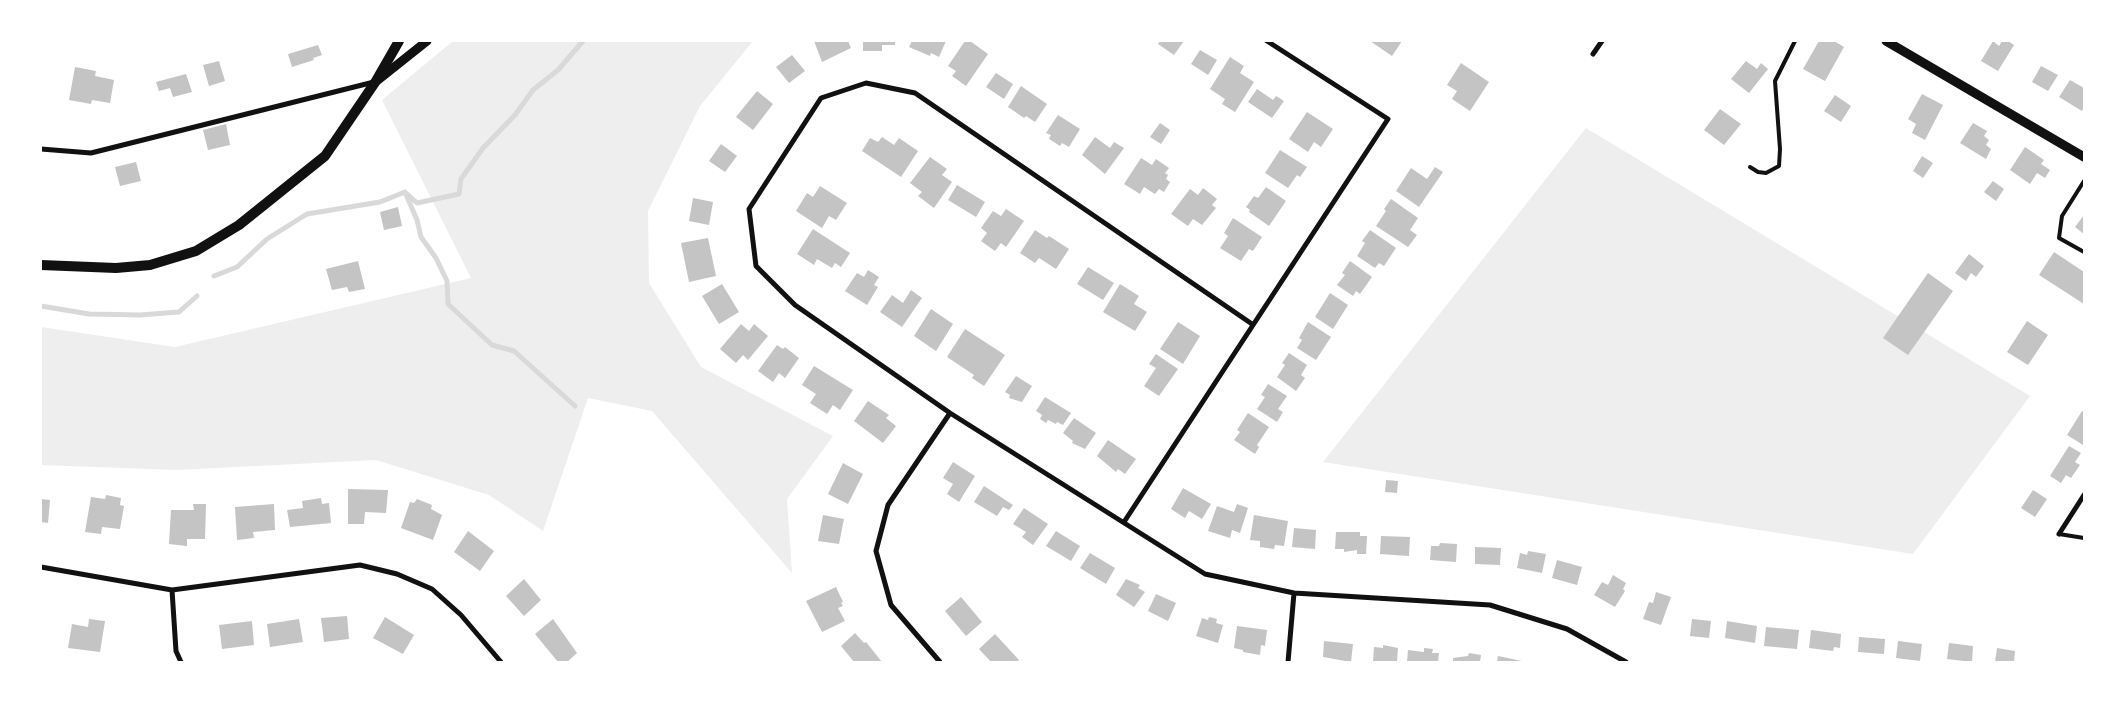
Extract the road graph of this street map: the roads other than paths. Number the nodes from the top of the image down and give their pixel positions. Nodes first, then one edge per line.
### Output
1 (399, 41) edge
2 (427, 41) edge
3 (1267, 41) edge
4 (1602, 41) edge
5 (1795, 41) edge
6 (1886, 41) edge
7 (1593, 54) dead end
8 (376, 81) junction
9 (41, 149) edge
10 (2084, 157) edge
11 (1750, 166) dead end
12 (2084, 181) edge
13 (2084, 252) edge
14 (41, 265) edge
15 (1252, 324) junction
16 (950, 413) junction
17 (2084, 495) edge
18 (1124, 522) junction
19 (2059, 534) joint
20 (2084, 538) edge
21 (41, 566) edge
22 (172, 590) junction
23 (1294, 594) junction
24 (180, 662) edge
25 (501, 662) edge
26 (940, 662) edge
27 (1288, 662) edge
28 (1626, 662) edge

1 - 8 main road
2 - 8 street
3 - 15 street
4 - 7 street
5 - 11 lane
6 - 10 street
8 - 9 street
8 - 14 main road
12 - 13 lane
15 - 16 street
15 - 18 street
16 - 18 street
16 - 26 street
17 - 19 street
18 - 23 street
19 - 20 lane
21 - 22 street
22 - 24 street
22 - 25 street
23 - 27 street
23 - 28 street

